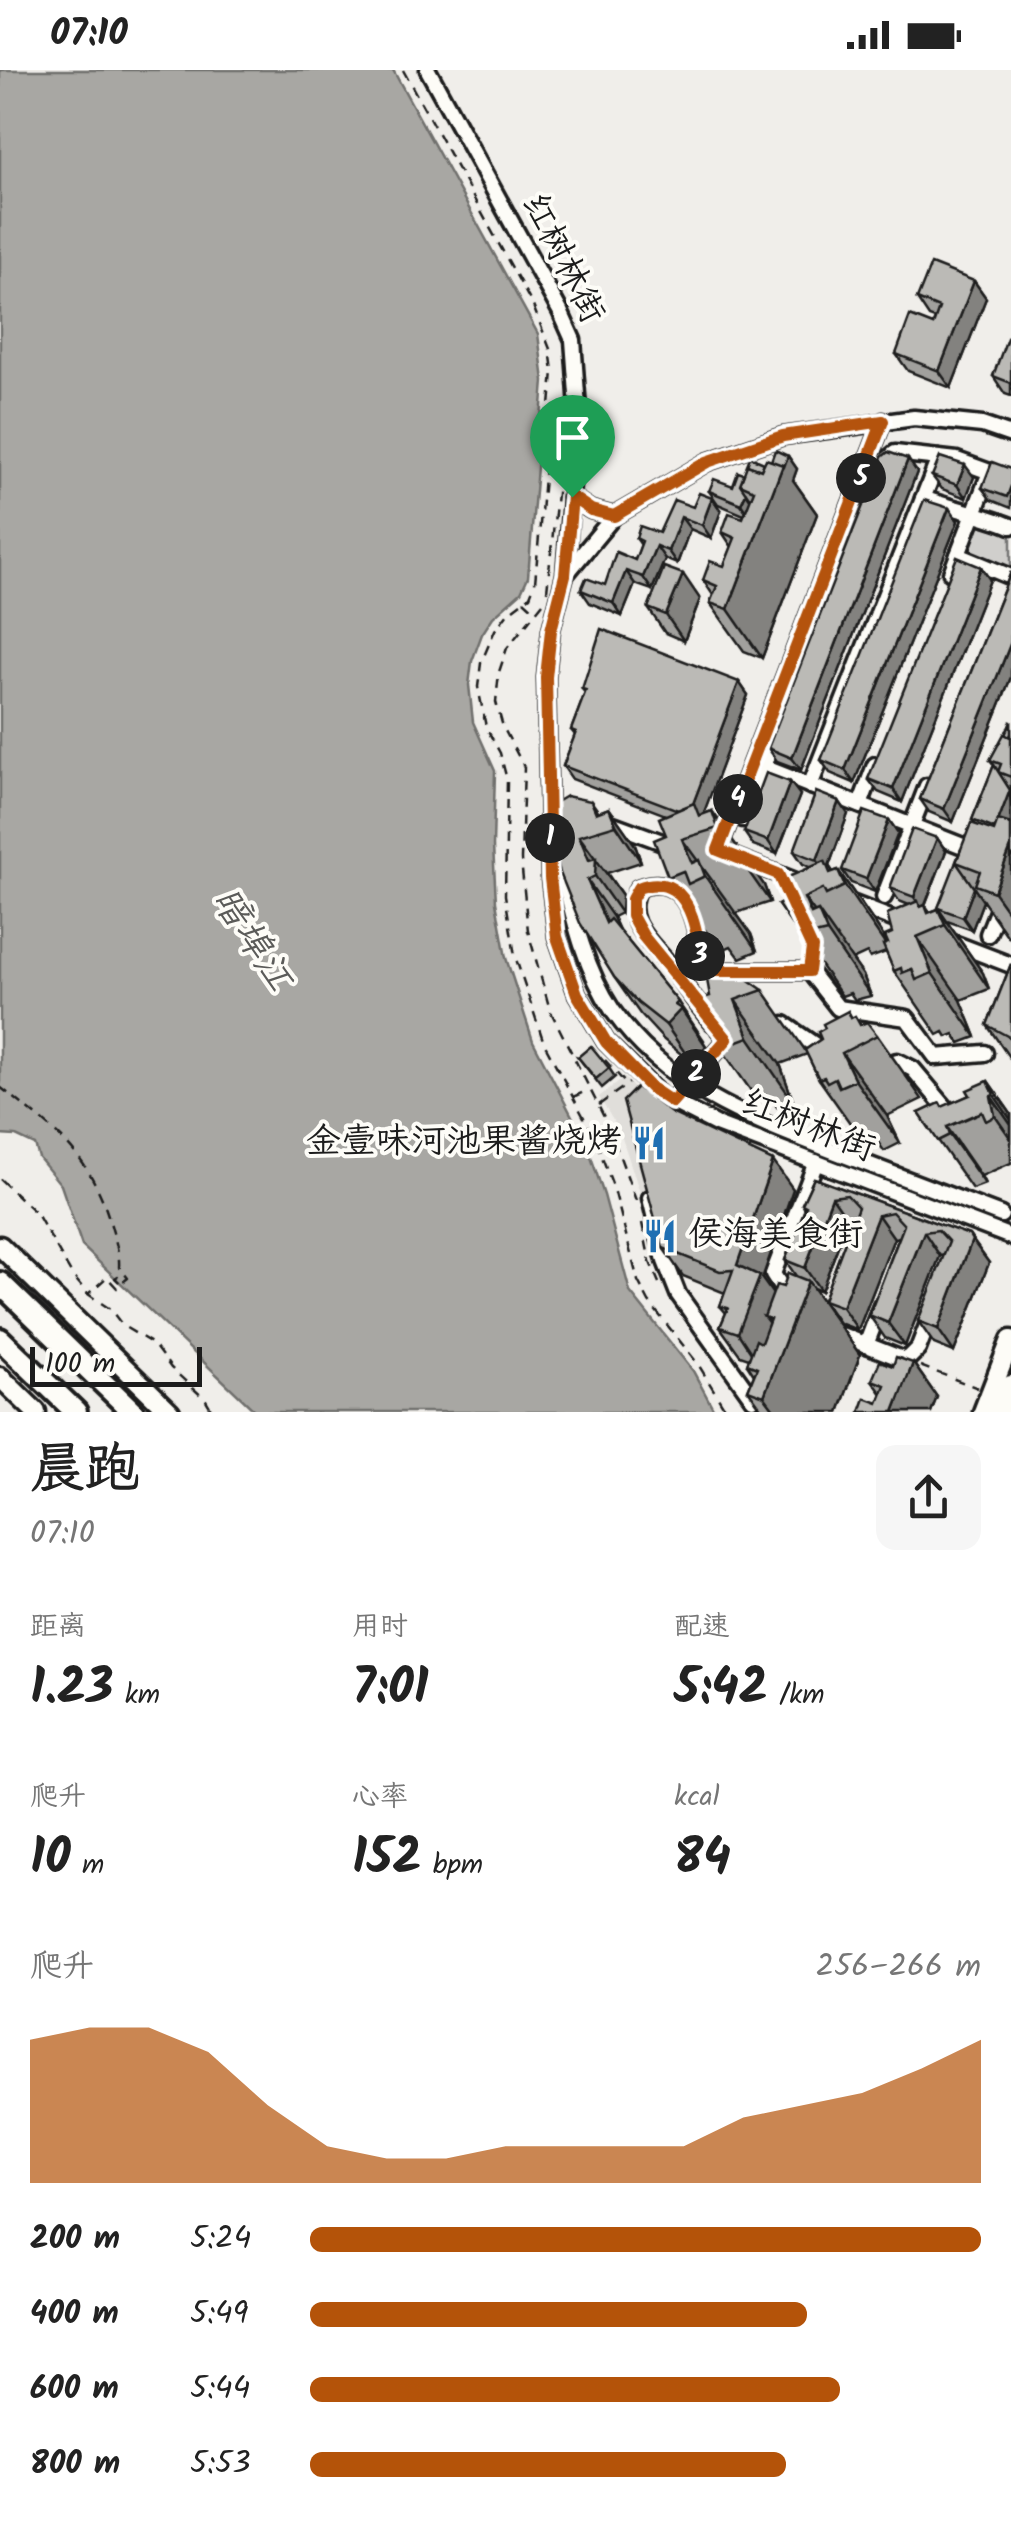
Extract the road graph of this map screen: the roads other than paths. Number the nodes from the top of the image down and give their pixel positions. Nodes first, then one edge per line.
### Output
1 (428, 70) edge
2 (883, 421) junction
3 (1011, 435) edge
4 (938, 458) junction
5 (572, 497) junction
6 (923, 498) junction
7 (974, 515) junction
8 (614, 516) junction
9 (1011, 526) edge
10 (958, 555) junction
11 (565, 575) junction
12 (1010, 576) edge
13 (944, 591) edge
14 (1003, 594) edge
15 (880, 752) edge
16 (764, 767) junction
17 (933, 772) edge
18 (815, 788) junction
19 (549, 800) junction
20 (566, 806) edge
21 (863, 806) junction
22 (813, 808) edge
23 (599, 819) edge
24 (743, 819) dead end
25 (859, 825) edge
26 (912, 826) junction
27 (971, 830) edge
28 (965, 846) junction
29 (683, 850) edge
30 (701, 850) edge
31 (718, 850) junction
32 (958, 864) edge
33 (1011, 864) edge
34 (778, 874) junction
35 (1011, 876) edge
36 (814, 888) edge
37 (785, 889) edge
38 (832, 895) edge
39 (884, 897) dead end
40 (921, 930) edge
41 (988, 934) edge
42 (939, 937) edge
43 (1011, 965) edge
44 (762, 1028) edge
45 (744, 1034) edge
46 (727, 1039) junction
47 (985, 1052) edge
48 (836, 1069) edge
49 (864, 1075) edge
50 (687, 1085) junction
51 (662, 1102) junction
52 (966, 1122) edge
53 (816, 1162) junction
54 (646, 1184) edge
55 (1001, 1215) dead end
56 (1011, 1237) edge
57 (0, 1246) edge
58 (0, 1282) edge
59 (885, 1295) edge
60 (938, 1297) edge
61 (828, 1311) edge
62 (812, 1324) junction
63 (0, 1338) edge
64 (1011, 1340) edge
65 (866, 1345) junction
66 (904, 1360) junction
67 (0, 1377) edge
68 (898, 1377) edge
69 (1011, 1385) edge
70 (753, 1399) edge
71 (36, 1412) edge
72 (76, 1412) edge
73 (133, 1412) edge
74 (170, 1412) edge
75 (983, 1412) edge
76 (1001, 1412) edge

1 - 5 street, 红树林街
2 - 3 street
2 - 8 street
2 - 31 street
4 - 6 street
4 - 7 street
4 - 16 street
5 - 8 street
5 - 11 street, 红树林街
6 - 7 street
6 - 18 street
7 - 9 street
7 - 10 street
8 - 11 street
10 - 12 street
10 - 13 street
11 - 19 street, 红树林街
12 - 14 street
15 - 21 street
16 - 18 street
16 - 24 street
17 - 26 street
18 - 21 street
18 - 22 street
19 - 20 street
19 - 50 street
19 - 51 street, 红树林街
21 - 25 street
21 - 26 street
23 - 29 street
26 - 28 street
26 - 39 street
27 - 28 street
28 - 32 street
28 - 33 street
30 - 31 street
31 - 34 street
34 - 36 street
34 - 37 street
35 - 41 street
38 - 40 street
42 - 43 street
44 - 48 street
45 - 46 street
46 - 47 street
46 - 50 street
49 - 52 street
50 - 51 street
50 - 55 street
51 - 53 street, 红树林街
53 - 56 street, 红树林街
53 - 62 street
54 - 70 street
57 - 74 main road
58 - 73 highway
59 - 65 street
60 - 66 street
61 - 62 street
62 - 65 street
63 - 72 highway
64 - 75 main road
65 - 66 street
66 - 68 street
67 - 71 main road
69 - 76 main road

